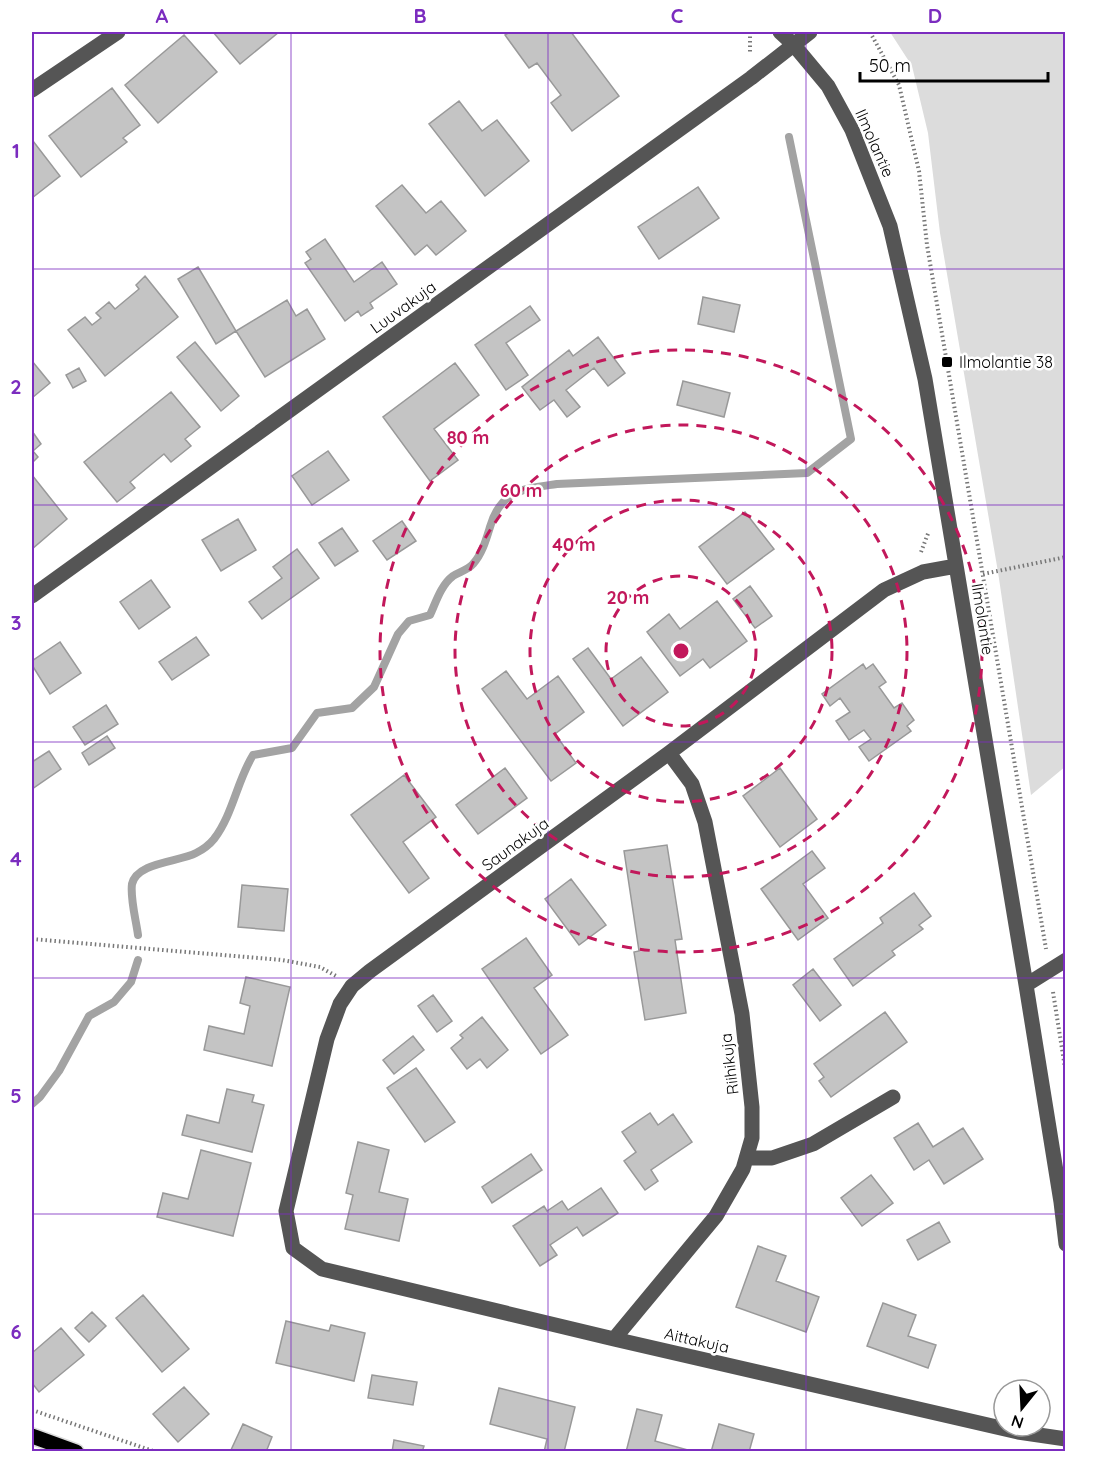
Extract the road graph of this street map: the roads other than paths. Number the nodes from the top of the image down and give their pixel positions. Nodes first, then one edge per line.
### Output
1 (118, 32) edge
2 (780, 32) edge
3 (810, 32) edge
4 (793, 44) junction
5 (32, 90) edge
6 (956, 566) junction
7 (32, 597) edge
8 (669, 753) junction
9 (1065, 960) edge
10 (1026, 985) junction
11 (893, 1097) dead end
12 (747, 1158) junction
13 (1065, 1244) edge
14 (322, 1269) joint
15 (614, 1339) junction
16 (32, 1437) edge
17 (1065, 1439) edge
18 (1065, 1445) edge
19 (76, 1452) edge
20 (1064, 1452) edge

1 - 5 street
2 - 4 street, Ilmolantie
3 - 4 street, Luuvakuja
4 - 6 street, Ilmolantie
4 - 7 street, Luuvakuja
6 - 8 street, Saunakuja
6 - 10 street, Ilmolantie
8 - 12 street, Riihikuja
8 - 14 street, Saunakuja
9 - 10 street
10 - 13 street, Ilmolantie
11 - 12 street
12 - 15 street, Riihikuja
14 - 15 street, Aittakuja
15 - 17 street, Aittakuja
16 - 19 main road
18 - 20 street

